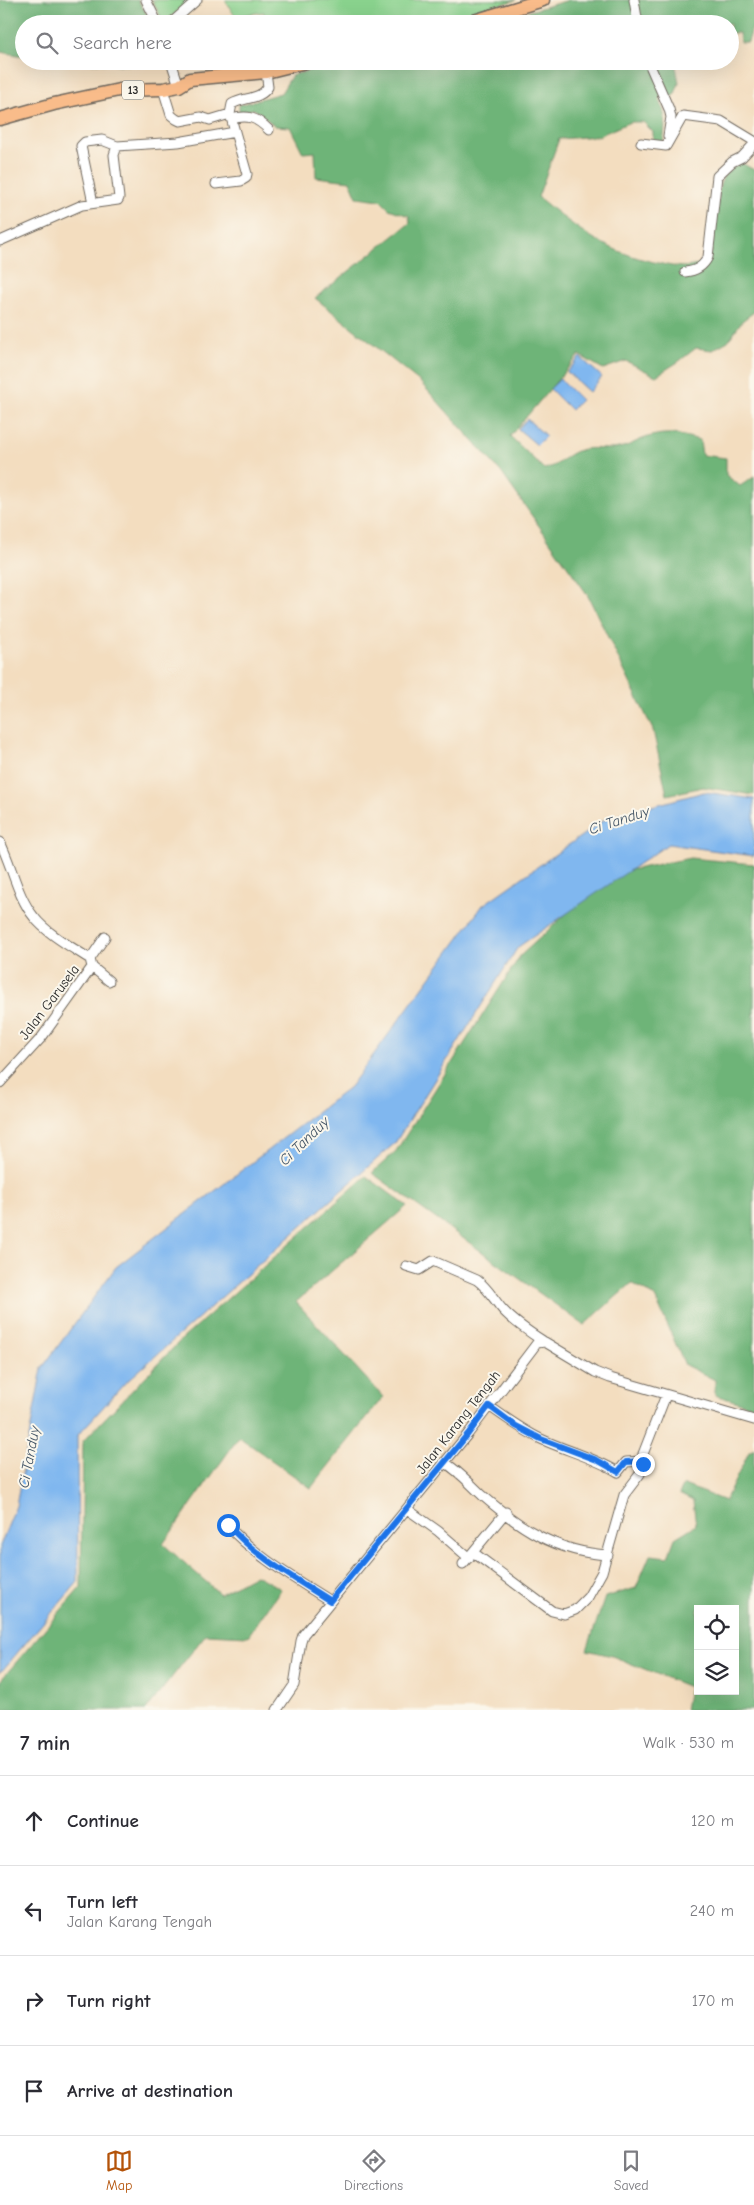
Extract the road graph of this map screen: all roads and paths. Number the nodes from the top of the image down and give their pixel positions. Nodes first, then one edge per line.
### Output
1 (146, 0) edge
2 (197, 0) edge
3 (543, 0) edge
4 (634, 0) edge
5 (154, 15) edge
6 (180, 15) edge
7 (494, 15) edge
8 (636, 15) edge
9 (174, 70) edge
10 (274, 70) edge
11 (652, 70) edge
12 (266, 72) junction
13 (179, 86) junction
14 (163, 89) junction
15 (231, 117) junction
16 (0, 119) edge
17 (269, 130) dead end
18 (235, 132) junction
19 (754, 142) edge
20 (641, 143) dead end
21 (117, 146) junction
22 (666, 146) junction
23 (216, 184) dead end
24 (93, 203) junction
25 (0, 241) edge
26 (685, 272) dead end
27 (0, 842) edge
28 (105, 936) dead end
29 (91, 963) junction
30 (110, 982) dead end
31 (0, 1083) edge
32 (406, 1266) dead end
33 (543, 1341) junction
34 (666, 1395) junction
35 (489, 1406) junction
36 (754, 1420) edge
37 (643, 1461) junction
38 (444, 1462) junction
39 (407, 1509) junction
40 (506, 1512) junction
41 (228, 1525) dead end
42 (608, 1555) junction
43 (469, 1558) junction
44 (330, 1601) junction
45 (277, 1710) edge

1 - 5 street
2 - 6 street
3 - 7 highway
4 - 8 street
9 - 13 street
10 - 12 highway, 13
11 - 22 street
12 - 13 highway, 13
12 - 15 street
13 - 14 highway, 13
14 - 15 street
14 - 16 highway, 13
15 - 17 street
15 - 18 street
18 - 21 street
18 - 23 street
19 - 22 street
19 - 26 street
20 - 22 street
21 - 24 street
21 - 24 street
24 - 25 street
27 - 29 street, Jalan Garusela
28 - 29 street
29 - 30 street
29 - 31 street, Jalan Garusela
32 - 33 street
33 - 34 street
33 - 35 street, Jalan Karang Tengah
34 - 36 street
34 - 37 street
35 - 37 street
35 - 38 street, Jalan Karang Tengah
37 - 42 street
38 - 39 street, Jalan Karang Tengah
38 - 40 street
39 - 43 street
39 - 44 street, Jalan Karang Tengah
40 - 42 street
40 - 43 street
41 - 44 street
42 - 43 street
44 - 45 street, Jalan Karang Tengah

